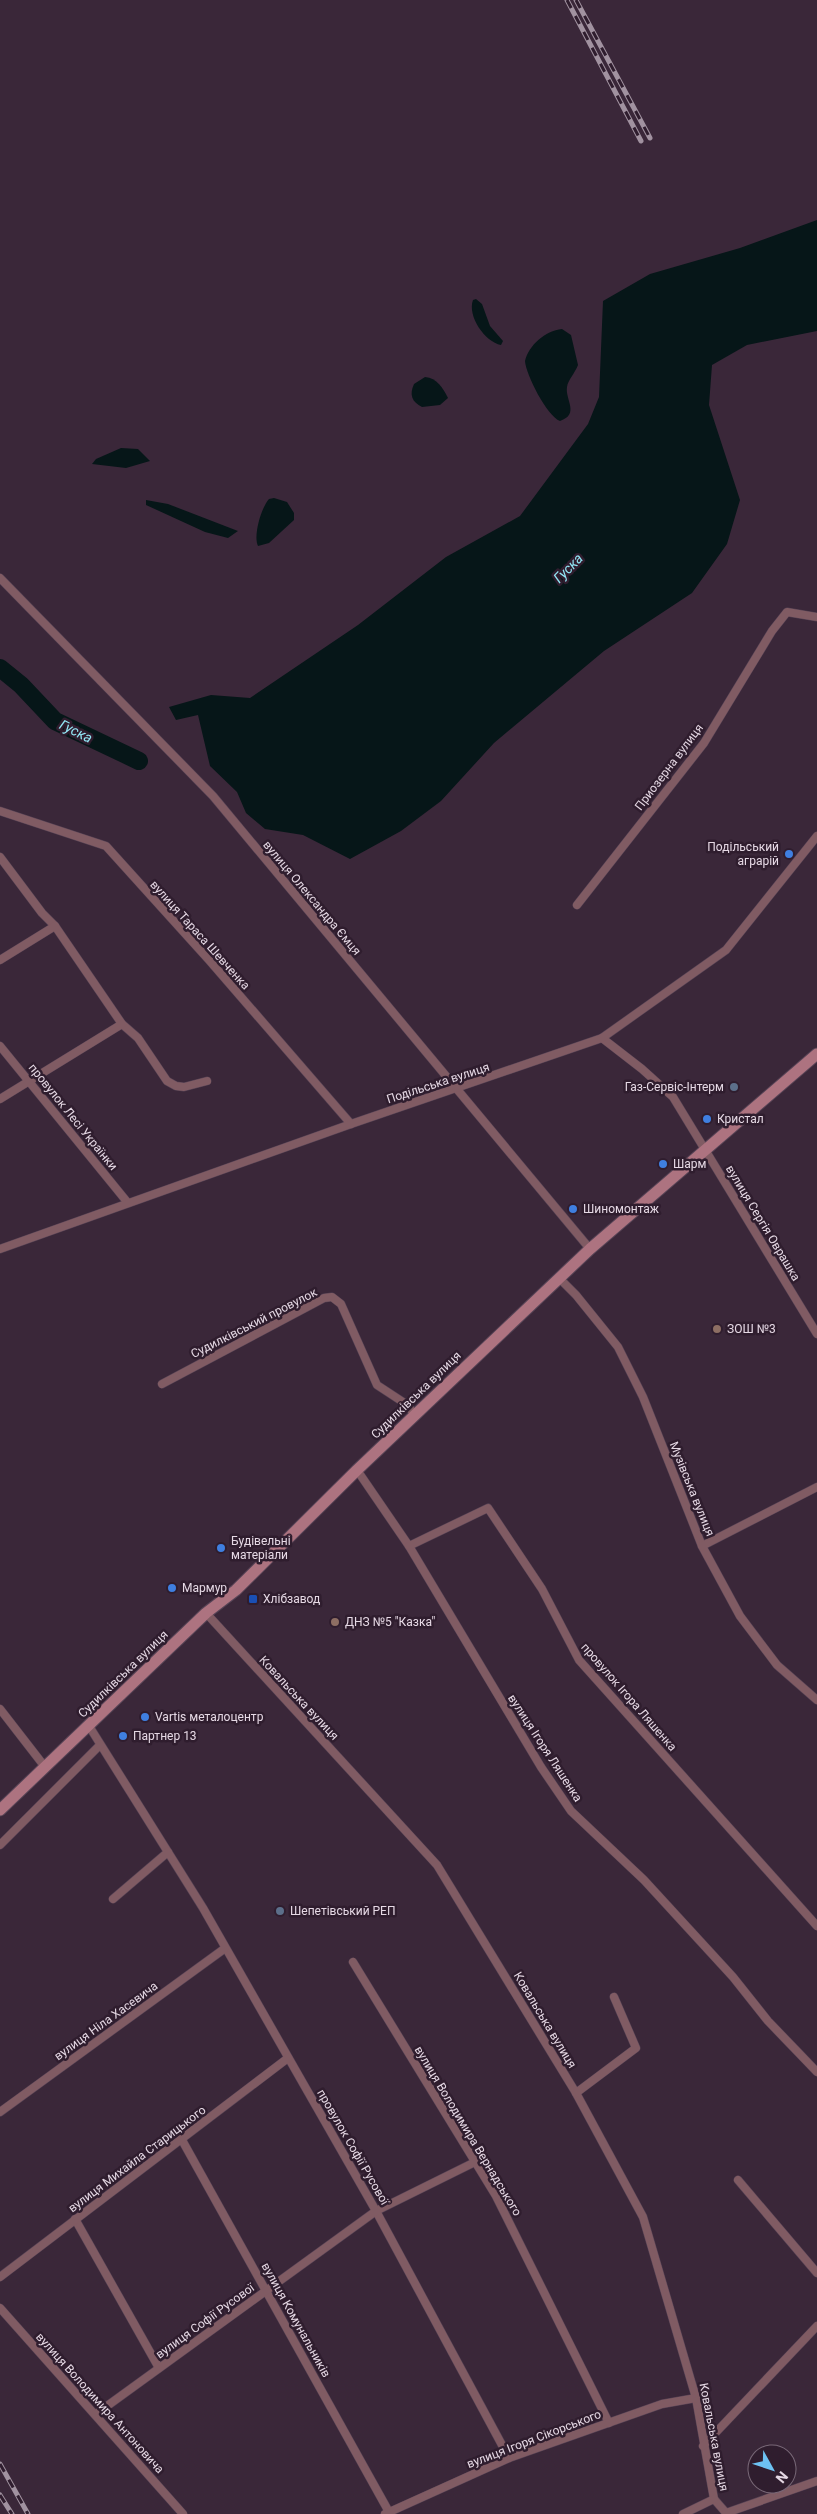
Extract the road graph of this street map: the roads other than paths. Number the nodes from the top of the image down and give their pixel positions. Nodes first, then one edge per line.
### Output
1 (0, 578) edge
2 (817, 617) edge
3 (0, 812) edge
4 (817, 836) edge
5 (0, 857) edge
6 (577, 905) dead end
7 (55, 926) junction
8 (0, 960) edge
9 (122, 1024) junction
10 (602, 1038) junction
11 (0, 1046) edge
12 (817, 1054) edge
13 (29, 1081) junction
14 (208, 1081) dead end
15 (458, 1090) junction
16 (0, 1099) edge
17 (351, 1124) junction
18 (706, 1148) junction
19 (128, 1203) junction
20 (0, 1249) edge
21 (590, 1249) junction
22 (559, 1278) junction
23 (817, 1334) edge
24 (162, 1384) dead end
25 (415, 1414) junction
26 (357, 1470) junction
27 (816, 1491) edge
28 (409, 1546) junction
29 (702, 1546) junction
30 (206, 1613) junction
31 (817, 1700) edge
32 (0, 1710) edge
33 (89, 1726) junction
34 (100, 1745) junction
35 (45, 1767) junction
36 (0, 1810) edge
37 (0, 1845) edge
38 (168, 1852) junction
39 (113, 1899) dead end
40 (817, 1926) edge
41 (224, 1949) junction
42 (353, 1962) dead end
43 (614, 1997) dead end
44 (288, 2058) junction
45 (817, 2072) edge
46 (576, 2093) junction
47 (0, 2112) edge
48 (182, 2140) junction
49 (475, 2162) junction
50 (738, 2180) dead end
51 (376, 2211) junction
52 (75, 2219) junction
53 (817, 2273) edge
54 (0, 2277) edge
55 (266, 2290) junction
56 (0, 2308) edge
57 (817, 2326) edge
58 (159, 2368) junction
59 (696, 2398) junction
60 (96, 2414) junction
61 (609, 2423) junction
62 (704, 2446) junction
63 (509, 2458) junction
64 (817, 2481) edge
65 (714, 2499) junction
66 (387, 2513) edge
67 (726, 2513) edge
68 (183, 2514) edge
69 (683, 2514) edge

1 - 15 street, вулиця Олександра Ємця
2 - 6 street, Приозерна вулиця
3 - 17 street, вулиця Тараса Шевченка
4 - 10 street, Подільська вулиця
5 - 7 street
7 - 8 street
7 - 9 street
9 - 13 street
9 - 14 street
10 - 15 street, Подільська вулиця
10 - 18 street, вулиця Сергія Оврашка
11 - 13 street, провулок Лесі Українки
12 - 18 main road, Судилківська вулиця
13 - 16 street
13 - 19 street, провулок Лесі Українки
15 - 17 street, Подільська вулиця
15 - 21 street, вулиця Олександра Ємця
17 - 19 street, Подільська вулиця
18 - 21 main road, Судилківська вулиця
18 - 23 street, вулиця Сергія Оврашка
19 - 20 street, Подільська вулиця
21 - 22 main road, Судилківська вулиця
22 - 25 main road, Судилківська вулиця
22 - 29 street, Музівська вулиця
24 - 25 street, Судилківський провулок
25 - 26 main road, Судилківська вулиця
26 - 28 street, вулиця Ігоря Ляшенка
26 - 30 main road, Судилківська вулиця
27 - 29 street
28 - 40 street, провулок Ігора Ляшенка
28 - 45 street, вулиця Ігоря Ляшенка
29 - 31 street, Музівська вулиця
30 - 33 main road, Судилківська вулиця
30 - 46 street, Ковальська вулиця
32 - 35 street
33 - 34 street, провулок Софії Русової
33 - 35 main road, Судилківська вулиця
34 - 37 street
34 - 38 street, провулок Софії Русової
35 - 36 main road, Судилківська вулиця
38 - 39 street
38 - 41 street, провулок Софії Русової
41 - 44 street, провулок Софії Русової
41 - 47 street, вулиця Ніла Хасевича
42 - 49 street, вулиця Володимира Вернадського
43 - 46 street
44 - 48 street, вулиця Михайла Старицького
44 - 51 street, провулок Софії Русової
46 - 59 street, Ковальська вулиця
48 - 52 street, вулиця Михайла Старицького
48 - 55 street, вулиця Комунальників
49 - 51 street, вулиця Софії Русової
49 - 61 street, вулиця Володимира Вернадського
50 - 53 street
51 - 55 street, вулиця Софії Русової
51 - 63 street, провулок Софії Русової
52 - 54 street, вулиця Михайла Старицького
52 - 58 street
55 - 58 street, вулиця Софії Русової
55 - 66 street, вулиця Комунальників
56 - 60 street, вулиця Володимира Антоновича
57 - 62 street
58 - 60 street, вулиця Софії Русової
59 - 61 street, вулиця Ігоря Сікорського
59 - 62 street, Ковальська вулиця
60 - 68 street, вулиця Володимира Антоновича
61 - 63 street, вулиця Ігоря Сікорського
62 - 65 street, Ковальська вулиця
63 - 66 street, вулиця Ігоря Сікорського
64 - 67 street
65 - 67 street, Ковальська вулиця
65 - 69 street

